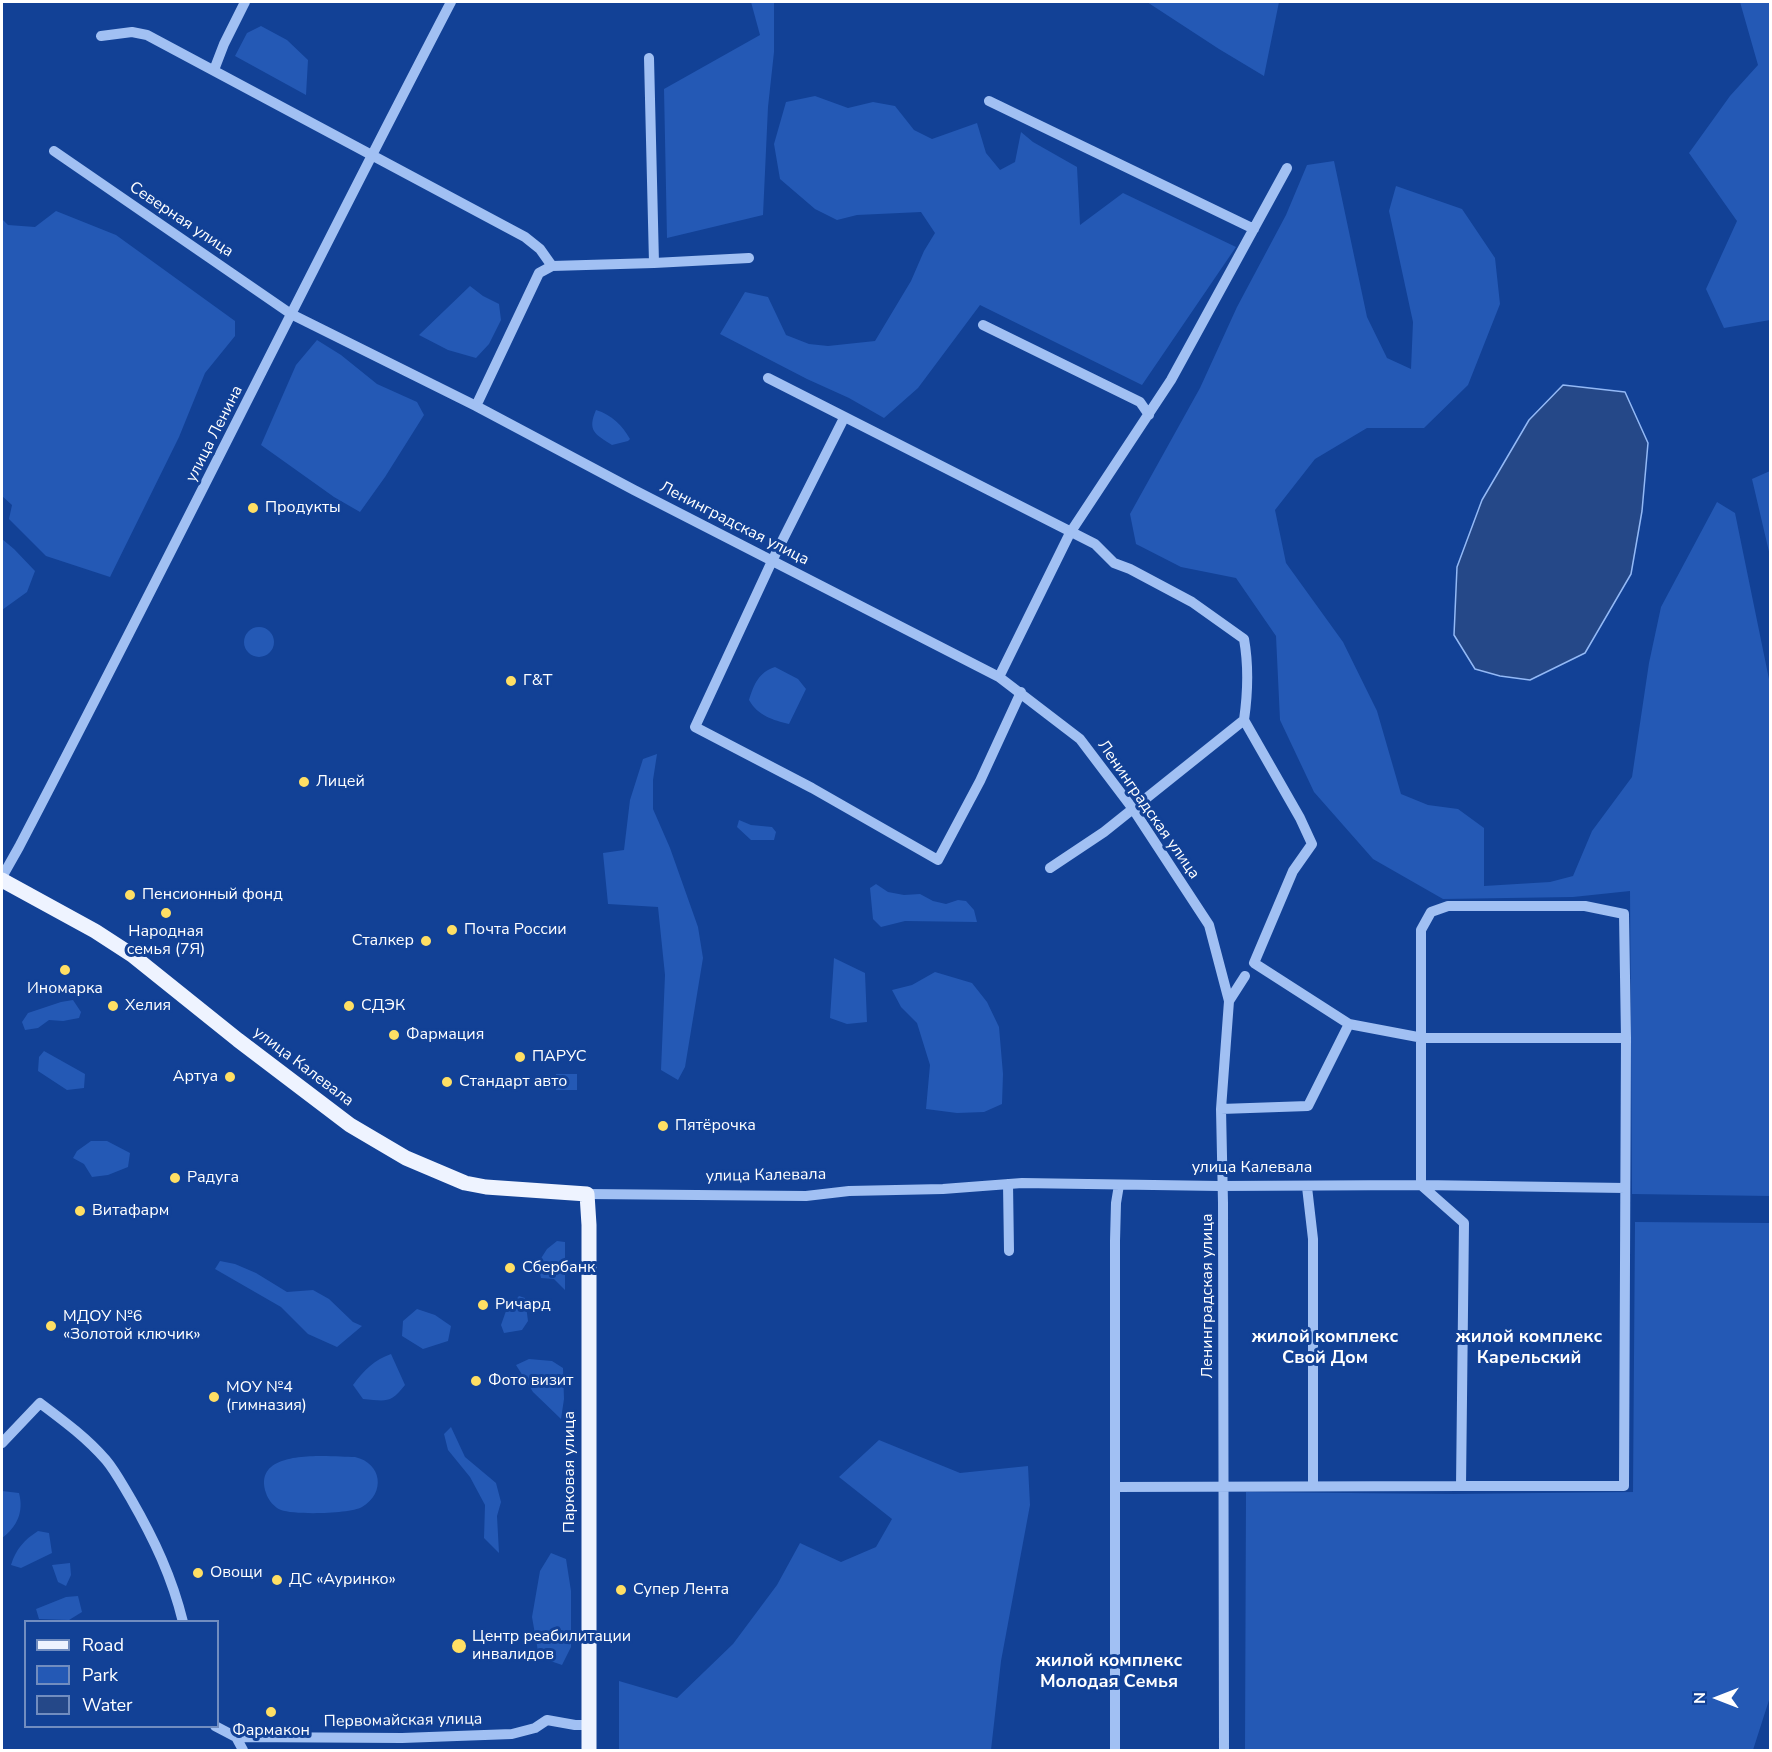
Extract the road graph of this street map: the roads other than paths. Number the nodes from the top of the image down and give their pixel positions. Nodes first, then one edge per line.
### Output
1 (245, 2) edge
2 (451, 2) edge
3 (101, 36) dead end
4 (649, 58) dead end
5 (214, 70) junction
6 (989, 101) dead end
7 (54, 152) dead end
8 (372, 155) junction
9 (1287, 168) dead end
10 (1254, 229) junction
11 (749, 258) dead end
12 (654, 263) junction
13 (552, 266) junction
14 (291, 314) junction
15 (983, 325) dead end
16 (768, 378) dead end
17 (476, 406) junction
18 (1149, 415) junction
19 (844, 418) junction
20 (1070, 533) junction
21 (772, 561) junction
22 (999, 676) junction
23 (1021, 692) junction
24 (1244, 720) junction
25 (1133, 809) junction
26 (1050, 868) dead end
27 (2, 879) edge
28 (1245, 976) dead end
29 (1230, 1001) junction
30 (1349, 1024) junction
31 (1423, 1038) junction
32 (1626, 1038) junction
33 (1221, 1109) junction
34 (1008, 1184) junction
35 (1119, 1185) junction
36 (1421, 1185) junction
37 (1223, 1186) junction
38 (1307, 1187) junction
39 (1625, 1188) junction
40 (587, 1194) junction
41 (1010, 1251) dead end
42 (2, 1443) edge
43 (1114, 1486) junction
44 (1224, 1486) junction
45 (1313, 1486) junction
46 (1461, 1486) junction
47 (182, 1620) edge
48 (589, 1725) junction
49 (219, 1728) edge
50 (236, 1737) junction
51 (243, 1750) edge
52 (589, 1750) edge
53 (1115, 1750) edge
54 (1224, 1750) edge

1 - 5 street
2 - 8 street, улица Ленина
3 - 5 street
4 - 12 street
5 - 8 street
6 - 10 street
7 - 14 street, Северная улица
8 - 13 street
8 - 14 street, улица Ленина
9 - 10 street
10 - 18 street
11 - 12 street
12 - 13 street
13 - 17 street
14 - 17 street, Ленинградская улица
14 - 27 street, улица Ленина
15 - 18 street
16 - 19 street
17 - 21 street, Ленинградская улица
18 - 20 street
19 - 20 street
19 - 21 street
20 - 22 street
20 - 24 street
21 - 22 street, Ленинградская улица
21 - 23 street
22 - 23 street, Ленинградская улица
23 - 25 street, Ленинградская улица
24 - 25 street
24 - 30 street
25 - 26 street
25 - 29 street, Ленинградская улица
27 - 40 main road, улица Калевала
28 - 29 street
29 - 33 street, Ленинградская улица
30 - 31 street
30 - 33 street
31 - 32 street
31 - 32 street
31 - 36 street
32 - 39 street
33 - 37 street, Ленинградская улица
34 - 35 street, улица Калевала
34 - 40 street, улица Калевала
34 - 41 street
35 - 37 street, улица Калевала
35 - 43 street
36 - 38 street, улица Калевала
36 - 39 street, улица Калевала
36 - 46 street
37 - 38 street, улица Калевала
37 - 44 street, Ленинградская улица
38 - 45 street
39 - 46 street
40 - 48 main road, Парковая улица
42 - 47 street
43 - 44 street
43 - 53 street
44 - 45 street
44 - 54 street, Ленинградская улица
45 - 46 street
48 - 50 street, Первомайская улица
48 - 52 main road, Парковая улица
49 - 50 street, Первомайская улица
50 - 51 street

